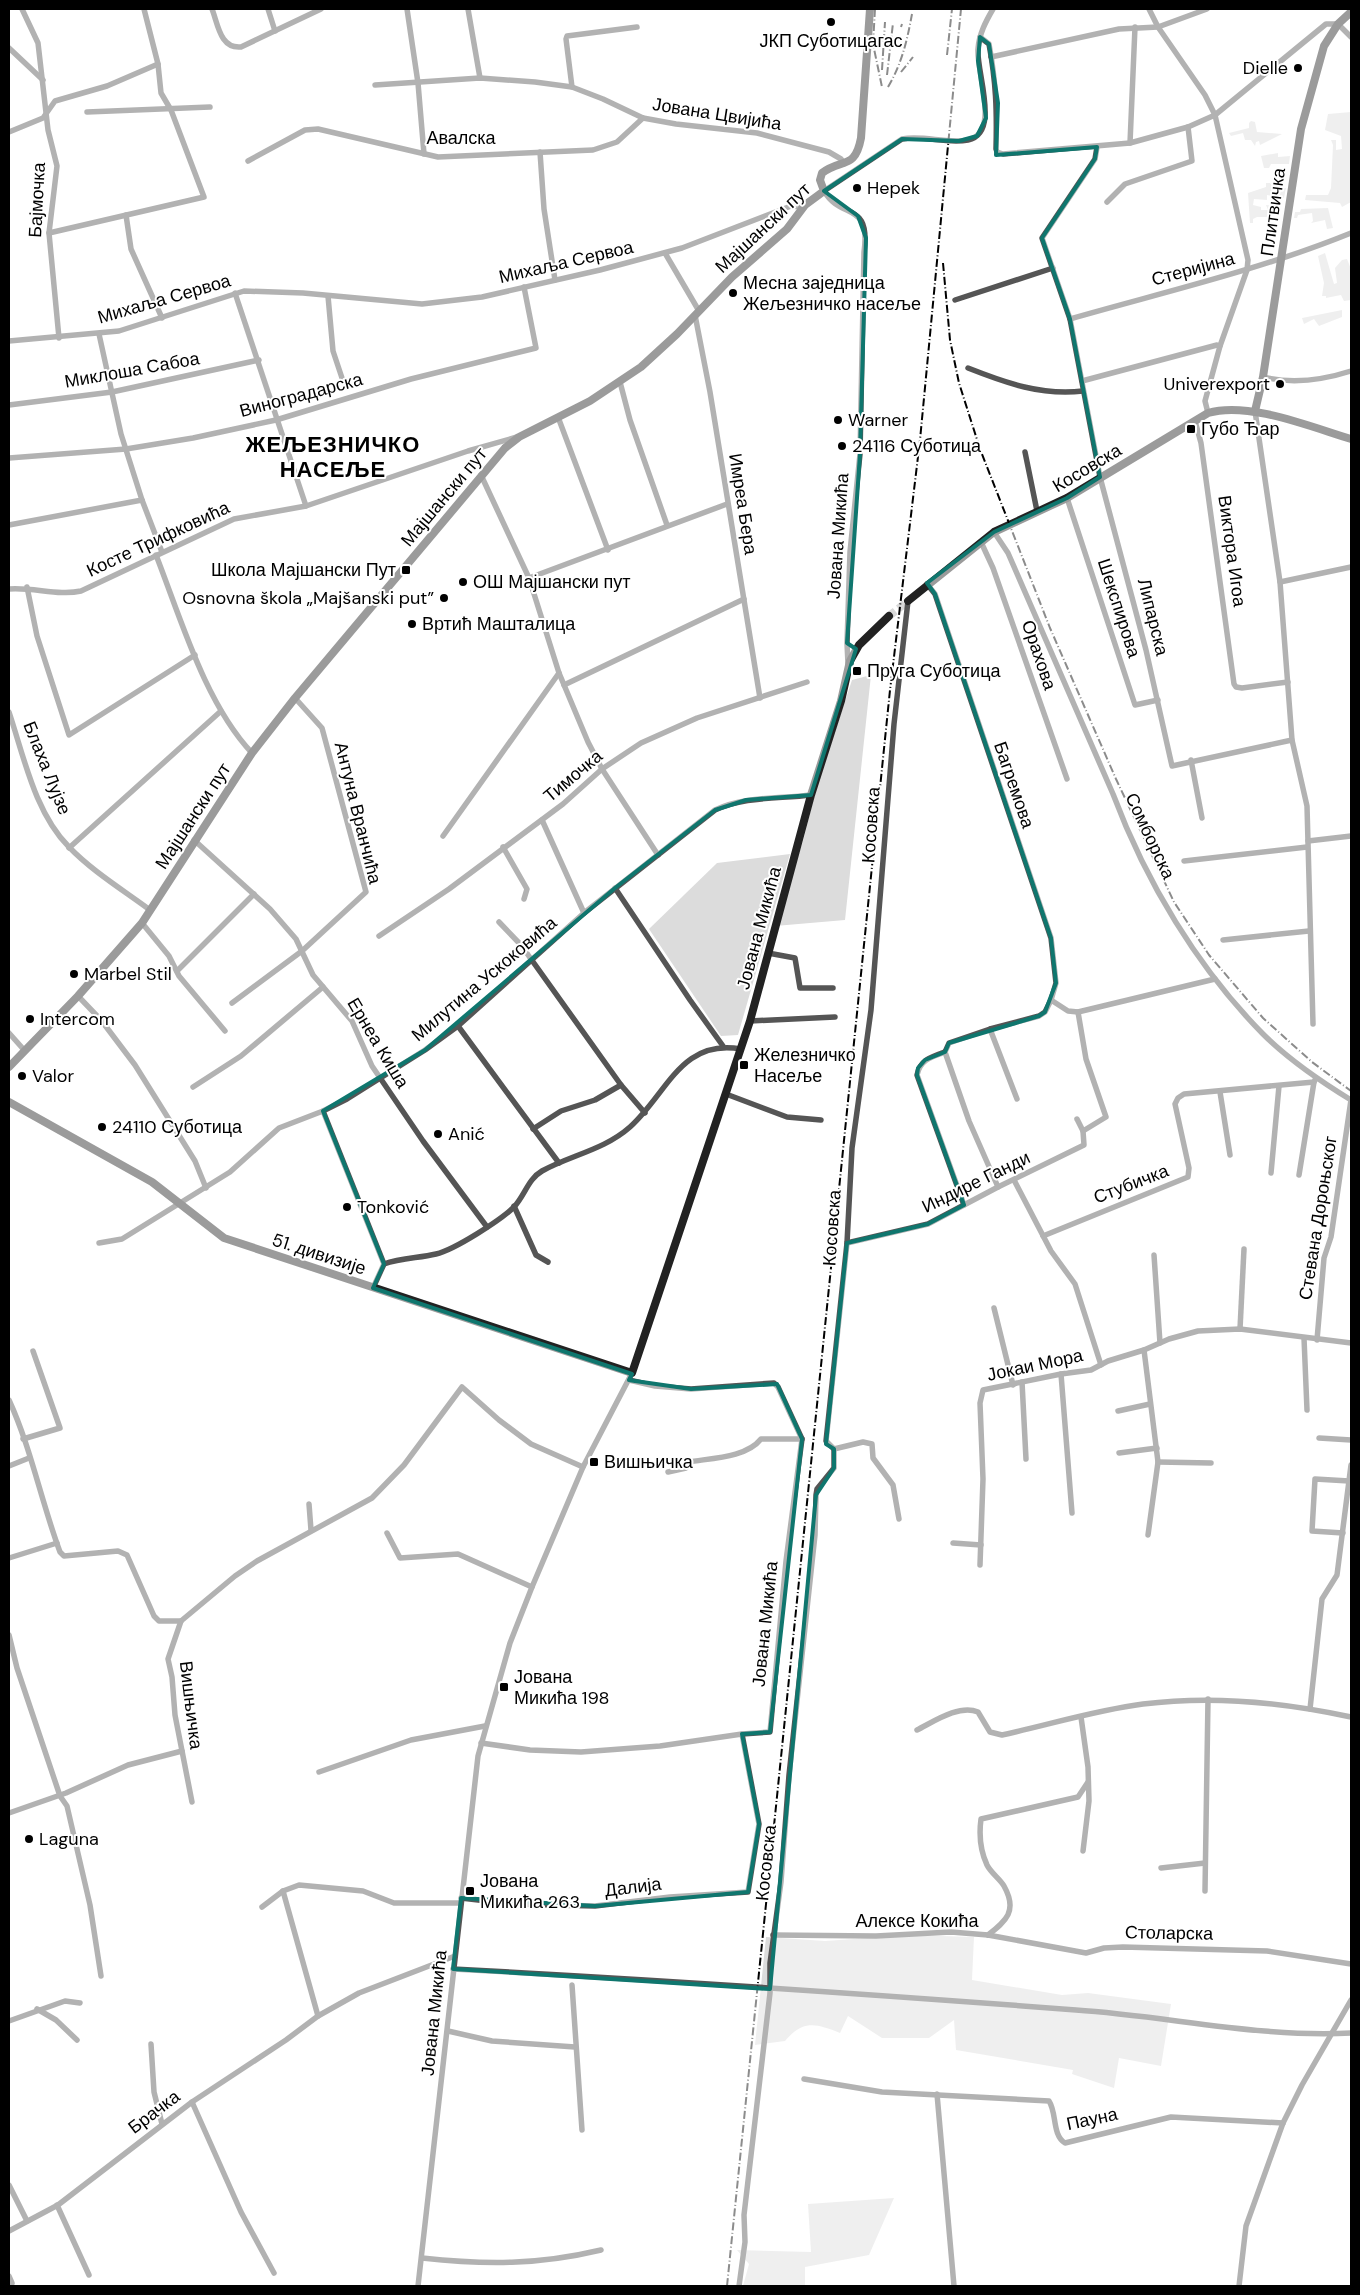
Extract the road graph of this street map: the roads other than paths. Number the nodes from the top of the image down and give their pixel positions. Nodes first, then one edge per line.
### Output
1 (22, 9) edge
2 (144, 9) edge
3 (212, 9) edge
4 (268, 9) edge
5 (320, 9) edge
6 (407, 9) edge
7 (468, 9) edge
8 (870, 9) edge
9 (993, 9) edge
10 (1149, 9) edge
11 (1207, 9) edge
12 (1351, 12) edge
13 (1338, 24) junction
14 (637, 26) dead end
15 (1135, 27) junction
16 (1158, 27) junction
17 (275, 31) junction
18 (1351, 37) edge
19 (980, 38) junction
20 (9, 48) edge
21 (992, 57) junction
22 (158, 64) junction
23 (480, 78) junction
24 (43, 80) junction
25 (418, 83) junction
26 (375, 85) dead end
27 (572, 88) junction
28 (210, 107) dead end
29 (172, 110) junction
30 (87, 112) dead end
31 (46, 114) junction
32 (1215, 115) junction
33 (644, 118) junction
34 (1188, 127) junction
35 (9, 132) edge
36 (1130, 142) junction
37 (1097, 147) junction
38 (540, 152) junction
39 (424, 154) junction
40 (248, 161) dead end
41 (844, 164) junction
42 (824, 191) junction
43 (1107, 202) dead end
44 (802, 207) junction
45 (126, 215) junction
46 (49, 233) junction
47 (1351, 233) edge
48 (665, 253) junction
49 (1281, 259) junction
50 (1053, 268) junction
51 (1247, 270) junction
52 (555, 280) junction
53 (524, 287) junction
54 (235, 293) junction
55 (328, 296) junction
56 (955, 300) dead end
57 (697, 313) junction
58 (162, 318) junction
59 (1070, 319) junction
60 (100, 334) junction
61 (59, 338) junction
62 (9, 341) edge
63 (1220, 346) junction
64 (259, 360) junction
65 (968, 368) dead end
66 (1351, 371) edge
67 (1263, 377) junction
68 (342, 378) dead end
69 (1082, 381) junction
70 (620, 382) junction
71 (1083, 391) junction
72 (112, 392) junction
73 (9, 405) edge
74 (1255, 411) junction
75 (1208, 413) junction
76 (558, 417) junction
77 (276, 420) junction
78 (1195, 421) junction
79 (519, 437) junction
80 (1351, 439) edge
81 (126, 449) junction
82 (1025, 452) dead end
83 (9, 458) edge
84 (481, 475) junction
85 (1100, 477) junction
86 (1067, 498) junction
87 (142, 500) junction
88 (728, 504) junction
89 (306, 506) junction
90 (1037, 511) junction
91 (9, 525) edge
92 (667, 525) junction
93 (994, 532) junction
94 (981, 542) junction
95 (608, 550) junction
96 (159, 554) junction
97 (1351, 567) edge
98 (529, 578) junction
99 (1280, 582) junction
100 (927, 584) junction
101 (27, 588) junction
102 (9, 589) edge
103 (744, 599) junction
104 (908, 601) joint
105 (889, 616) tunnel mouth
106 (846, 643) junction
107 (859, 645) junction
108 (196, 655) junction
109 (848, 669) junction
110 (559, 673) junction
111 (807, 682) dead end
112 (1288, 682) junction
113 (564, 684) junction
114 (294, 698) junction
115 (760, 698) junction
116 (1158, 700) junction
117 (221, 711) junction
118 (9, 712) edge
119 (1292, 740) junction
120 (252, 753) junction
121 (1191, 760) junction
122 (602, 769) junction
123 (1067, 779) dead end
124 (811, 795) junction
125 (1202, 818) dead end
126 (542, 820) junction
127 (443, 836) dead end
128 (1351, 836) edge
129 (194, 840) junction
130 (1307, 844) junction
131 (503, 847) junction
132 (70, 848) junction
133 (658, 855) junction
134 (1184, 861) dead end
135 (615, 888) junction
136 (254, 894) junction
137 (524, 899) dead end
138 (150, 910) junction
139 (584, 913) junction
140 (499, 922) dead end
141 (142, 923) junction
142 (1309, 931) junction
143 (380, 936) dead end
144 (1223, 940) dead end
145 (302, 951) junction
146 (768, 953) junction
147 (532, 960) junction
148 (177, 971) junction
149 (1215, 979) junction
150 (324, 987) junction
151 (833, 988) dead end
152 (78, 996) junction
153 (1051, 1000) junction
154 (232, 1002) dead end
155 (1078, 1012) junction
156 (836, 1017) dead end
157 (750, 1021) junction
158 (1312, 1024) dead end
159 (458, 1026) junction
160 (990, 1029) junction
161 (224, 1031) dead end
162 (9, 1033) edge
163 (723, 1046) junction
164 (741, 1049) junction
165 (25, 1051) junction
166 (945, 1052) junction
167 (9, 1067) edge
168 (381, 1079) junction
169 (1315, 1080) junction
170 (621, 1085) junction
171 (1279, 1086) junction
172 (193, 1087) dead end
173 (1220, 1092) junction
174 (726, 1094) junction
175 (1017, 1099) dead end
176 (1351, 1100) edge
177 (9, 1102) edge
178 (9, 1106) edge
179 (22, 1111) junction
180 (323, 1111) junction
181 (645, 1113) junction
182 (1077, 1119) dead end
183 (821, 1120) dead end
184 (533, 1129) junction
185 (1083, 1131) junction
186 (1230, 1155) dead end
187 (560, 1163) junction
188 (1271, 1173) dead end
189 (1299, 1176) dead end
190 (1014, 1180) junction
191 (998, 1187) junction
192 (206, 1188) junction
193 (180, 1202) junction
194 (964, 1205) junction
195 (514, 1206) junction
196 (487, 1228) junction
197 (1043, 1236) junction
198 (847, 1243) junction
199 (99, 1244) dead end
200 (1244, 1249) dead end
201 (1154, 1256) dead end
202 (548, 1262) dead end
203 (384, 1264) junction
204 (373, 1288) junction
205 (994, 1308) dead end
206 (1240, 1329) junction
207 (1304, 1338) junction
208 (1317, 1340) junction
209 (1160, 1343) junction
210 (1351, 1343) edge
211 (1144, 1350) junction
212 (33, 1351) dead end
213 (1101, 1365) junction
214 (1061, 1374) junction
215 (631, 1376) junction
216 (1022, 1382) junction
217 (1013, 1384) junction
218 (9, 1400) edge
219 (1150, 1404) junction
220 (1308, 1410) dead end
221 (1118, 1411) dead end
222 (1319, 1438) dead end
223 (23, 1439) junction
224 (802, 1439) junction
225 (1351, 1440) edge
226 (1157, 1448) junction
227 (834, 1449) junction
228 (1119, 1453) dead end
229 (29, 1458) junction
230 (1026, 1459) dead end
231 (1158, 1462) junction
232 (1211, 1463) dead end
233 (1351, 1465) edge
234 (9, 1466) edge
235 (583, 1467) junction
236 (668, 1472) dead end
237 (1349, 1481) junction
238 (309, 1504) dead end
239 (1072, 1514) dead end
240 (899, 1519) dead end
241 (311, 1530) junction
242 (387, 1533) dead end
243 (1343, 1533) junction
244 (1148, 1535) dead end
245 (57, 1543) junction
246 (953, 1543) dead end
247 (980, 1545) junction
248 (9, 1558) edge
249 (980, 1565) dead end
250 (532, 1587) junction
251 (181, 1621) junction
252 (9, 1635) edge
253 (1208, 1699) junction
254 (1310, 1709) junction
255 (1081, 1717) junction
256 (1351, 1717) edge
257 (485, 1726) junction
258 (916, 1730) dead end
259 (742, 1734) junction
260 (481, 1743) junction
261 (182, 1751) junction
262 (319, 1772) dead end
263 (1088, 1782) junction
264 (60, 1796) junction
265 (192, 1802) dead end
266 (9, 1813) edge
267 (1083, 1851) dead end
268 (1205, 1863) junction
269 (1161, 1868) dead end
270 (282, 1891) junction
271 (1205, 1891) dead end
272 (461, 1901) junction
273 (262, 1907) dead end
274 (773, 1935) junction
275 (988, 1935) junction
276 (455, 1956) junction
277 (1351, 1964) edge
278 (453, 1969) junction
279 (101, 1976) dead end
280 (572, 1985) dead end
281 (1351, 2000) edge
282 (80, 2003) dead end
283 (38, 2009) junction
284 (318, 2016) junction
285 (9, 2021) edge
286 (448, 2031) junction
287 (1351, 2033) edge
288 (1332, 2034) junction
289 (77, 2040) dead end
290 (151, 2044) dead end
291 (575, 2047) junction
292 (804, 2079) dead end
293 (937, 2094) junction
294 (192, 2102) junction
295 (1283, 2123) junction
296 (162, 2124) junction
297 (582, 2130) dead end
298 (9, 2185) edge
299 (57, 2205) junction
300 (27, 2221) junction
301 (9, 2231) edge
302 (601, 2250) dead end
303 (422, 2258) junction
304 (274, 2273) dead end
305 (89, 2275) dead end
306 (9, 2276) edge
307 (12, 2282) dead end
308 (418, 2286) edge
309 (739, 2286) edge
310 (954, 2286) edge
311 (1239, 2286) edge

1 - 24 street, Бајмочка
2 - 22 street
3 - 17 street
4 - 17 street
5 - 17 street
6 - 25 street
7 - 23 street
8 - 41 street
9 - 19 street
10 - 16 street
11 - 16 street
12 - 13 street, Плитвичка
13 - 18 street
13 - 32 street
13 - 49 street, Плитвичка
14 - 27 street
15 - 16 street
15 - 21 street
15 - 36 street
16 - 32 street
19 - 21 street
19 - 42 street, Мајшански пут
20 - 24 street
21 - 37 street
22 - 29 street
22 - 31 street
23 - 25 street, Јована Цвијића
23 - 27 street, Јована Цвијића
24 - 31 street, Бајмочка
25 - 26 street, Јована Цвијића
25 - 39 street
27 - 33 street, Јована Цвијића
28 - 29 street
29 - 30 street
29 - 45 street
31 - 35 street
31 - 46 street, Бајмочка
32 - 34 street
32 - 51 street
33 - 38 street, Авалска
33 - 41 street, Јована Цвијића
34 - 36 street
34 - 43 street
36 - 37 street
37 - 50 street, Липарска
38 - 39 street, Авалска
38 - 52 street
39 - 40 street, Авалска
41 - 42 street
42 - 44 street, Мајшански пут
42 - 106 street, Јована Микића
44 - 48 street, Михаља Сервоа
44 - 57 street, Мајшански пут
45 - 46 street
45 - 58 street
46 - 61 street, Бајмочка
47 - 49 street, Стеријина
48 - 52 street, Михаља Сервоа
48 - 57 street
49 - 51 street, Стеријина
49 - 67 street, Плитвичка
50 - 56 street
50 - 59 street, Липарска
51 - 59 street, Стеријина
51 - 63 street
52 - 53 street, Михаља Сервоа
53 - 55 street, Михаља Сервоа
53 - 77 street, Виноградарска
54 - 55 street, Михаља Сервоа
54 - 58 street, Михаља Сервоа
54 - 64 street
55 - 68 street
57 - 70 street, Мајшански пут
57 - 88 street, Имреа Бера
58 - 60 street, Михаља Сервоа
59 - 69 street, Липарска
60 - 61 street, Михаља Сервоа
60 - 72 street
61 - 62 street, Михаља Сервоа
63 - 69 street
63 - 75 street
64 - 72 street, Миклоша Сабоа
64 - 77 street
65 - 71 street
66 - 67 street
67 - 74 street, Плитвичка
69 - 71 street, Липарска
70 - 76 street, Мајшански пут
70 - 92 street
71 - 85 street, Липарска
72 - 73 street, Миклоша Сабоа
72 - 81 street
74 - 75 street, Косовска
74 - 80 street, Косовска
74 - 99 street
75 - 78 street, Косовска
76 - 79 street, Мајшански пут
76 - 95 street
77 - 81 street, Виноградарска
77 - 89 street
78 - 85 street, Косовска
78 - 112 street, Виктора Игоа
79 - 84 street, Мајшански пут
79 - 89 street, Косте Трифковића
81 - 83 street, Виноградарска
81 - 87 street
82 - 90 street
84 - 98 street
84 - 114 street, Мајшански пут
85 - 86 street, Косовска
85 - 116 street, Липарска
86 - 90 street, Косовска
86 - 116 street, Шекспирова
87 - 91 street
87 - 96 street
88 - 92 street
88 - 103 street, Имреа Бера
89 - 96 street, Косте Трифковића
90 - 93 street, Косовска
92 - 95 street
93 - 94 street, Косовска
93 - 149 street, Сомборска
94 - 100 street, Косовска
94 - 123 street, Орахова
95 - 98 street
96 - 101 street, Косте Трифковића
96 - 108 street
97 - 99 street
98 - 110 street
99 - 112 street
100 - 104 street, Косовска
100 - 153 street, Багремова
101 - 102 street, Косте Трифковића
101 - 108 street
103 - 113 street
103 - 115 street, Имреа Бера
104 - 198 street, Косовска
105 - 107 street
106 - 107 street
106 - 109 street, Јована Микића
107 - 109 street
108 - 117 street
109 - 124 street, Јована Микића
110 - 113 street
110 - 127 street
111 - 115 street, Тимочка
112 - 119 street
113 - 122 street
114 - 120 street, Мајшански пут
114 - 145 street, Антуна Вранчића
115 - 122 street, Тимочка
116 - 121 street, Липарска
117 - 120 street
117 - 132 street
118 - 132 street, Блаха Лујзе
119 - 121 street
119 - 130 street
120 - 129 street, Мајшански пут
121 - 125 street
122 - 126 street, Тимочка
122 - 133 street
124 - 133 street, Милутина Ускоковића
124 - 146 street, Јована Микића
126 - 131 street, Тимочка
126 - 139 street
128 - 130 street
129 - 136 street, Ернеа Киша
129 - 138 street, Мајшански пут
130 - 134 street
130 - 142 street
131 - 137 street
131 - 143 street, Тимочка
132 - 138 street, Блаха Лујзе
133 - 135 street, Милутина Ускоковића
135 - 139 street, Милутина Ускоковића
135 - 163 street
136 - 145 street, Ернеа Киша
136 - 148 street
138 - 141 street, Мајшански пут
139 - 147 street, Милутина Ускоковића
140 - 147 street
141 - 148 street
141 - 152 street, Мајшански пут
142 - 144 street
142 - 158 street
145 - 150 street, Ернеа Киша
145 - 154 street, Антуна Вранчића
146 - 151 street
146 - 157 street, Јована Микића
147 - 159 street, Милутина Ускоковића
147 - 170 street
148 - 161 street
149 - 155 street
149 - 169 street, Сомборска
150 - 168 street, Ернеа Киша
150 - 172 street
152 - 165 street, Мајшански пут
152 - 192 street
153 - 155 street
153 - 160 street
155 - 185 street
156 - 157 street
157 - 164 street, Јована Микића
159 - 168 street, Милутина Ускоковића
159 - 184 street
160 - 166 street
160 - 175 street
162 - 165 street
163 - 164 street
163 - 181 street
164 - 174 street, Јована Микића
165 - 167 street, Мајшански пут
166 - 191 street
166 - 194 street
168 - 180 street, Милутина Ускоковића
168 - 196 street, Ернеа Киша
169 - 171 street, Стубичка
169 - 176 street, Сомборска
169 - 189 street
170 - 181 street
170 - 184 street
171 - 173 street, Стубичка
171 - 188 street
173 - 186 street
173 - 197 street, Стубичка
174 - 183 street
174 - 215 street, Јована Микића
176 - 208 street, Стевана Дороњског
177 - 179 street, 51. дивизије
178 - 179 street, 51. дивизије
179 - 193 street, 51. дивизије
180 - 192 street, Милутина Ускоковића
180 - 203 street
181 - 187 street
182 - 185 street
184 - 187 street
185 - 190 street, Индире Ганди
187 - 195 street
190 - 191 street, Индире Ганди
190 - 197 street
191 - 194 street, Индире Ганди
192 - 193 street, Милутина Ускоковића
193 - 199 street, Милутина Ускоковића
193 - 204 street, 51. дивизије
194 - 198 street, Индире Ганди
195 - 196 street
195 - 202 street
196 - 203 street
197 - 213 street
198 - 227 street, Косовска
200 - 206 street
201 - 209 street
203 - 204 street
204 - 215 street, 51. дивизије
205 - 217 street
206 - 207 street, Јокаи Мора
206 - 209 street, Јокаи Мора
207 - 208 street, Јокаи Мора
207 - 220 street
208 - 210 street, Јокаи Мора
209 - 211 street, Јокаи Мора
211 - 213 street, Јокаи Мора
211 - 219 street
212 - 223 street
213 - 214 street, Јокаи Мора
214 - 216 street, Јокаи Мора
214 - 239 street
215 - 224 street
215 - 235 street, Јована Микића
216 - 217 street, Јокаи Мора
216 - 230 street
217 - 247 street, Јокаи Мора
218 - 223 street
219 - 221 street
219 - 226 street
222 - 225 street
223 - 229 street
224 - 236 street
224 - 259 street, Јована Микића
226 - 228 street
226 - 231 street
227 - 240 street
227 - 274 street, Косовска
229 - 234 street
229 - 245 street
231 - 232 street
231 - 244 street
233 - 237 street
235 - 241 street
235 - 250 street, Јована Микића
237 - 243 street
237 - 243 street
238 - 241 street
241 - 251 street
242 - 250 street
243 - 254 street
245 - 248 street
245 - 251 street
246 - 247 street
247 - 249 street, Јокаи Мора
250 - 257 street, Јована Микића
251 - 261 street, Вишњичка
252 - 264 street
253 - 254 street
253 - 255 street
253 - 268 street
254 - 256 street
255 - 258 street
255 - 263 street
257 - 260 street, Јована Микића
257 - 262 street
259 - 260 street, Јована Микића
259 - 272 street, Далија
260 - 272 street, Јована Микића
261 - 264 street
261 - 265 street, Вишњичка
263 - 267 street
263 - 275 street, Алексе Кокића
264 - 266 street
264 - 279 street
268 - 269 street
268 - 271 street
270 - 272 street, Далија
270 - 273 street
270 - 284 street
272 - 276 street, Јована Микића
274 - 275 street, Алексе Кокића
274 - 309 street, Косовска
275 - 277 street, Столарска
276 - 278 street, Јована Микића
276 - 284 street, Брачка
278 - 286 street, Јована Микића
278 - 288 street
280 - 291 street
281 - 288 street
282 - 283 street
283 - 285 street
283 - 289 street
284 - 294 street, Брачка
286 - 291 street
286 - 303 street, Јована Микића
287 - 288 street
288 - 295 street
290 - 296 street
291 - 297 street
292 - 293 street, Пауна
293 - 295 street, Пауна
293 - 310 street
294 - 296 street, Брачка
294 - 304 street
295 - 311 street
296 - 299 street, Брачка
298 - 300 street
299 - 300 street, Брачка
299 - 305 street
300 - 301 street, Брачка
302 - 303 street
303 - 308 street, Јована Микића
306 - 307 street

